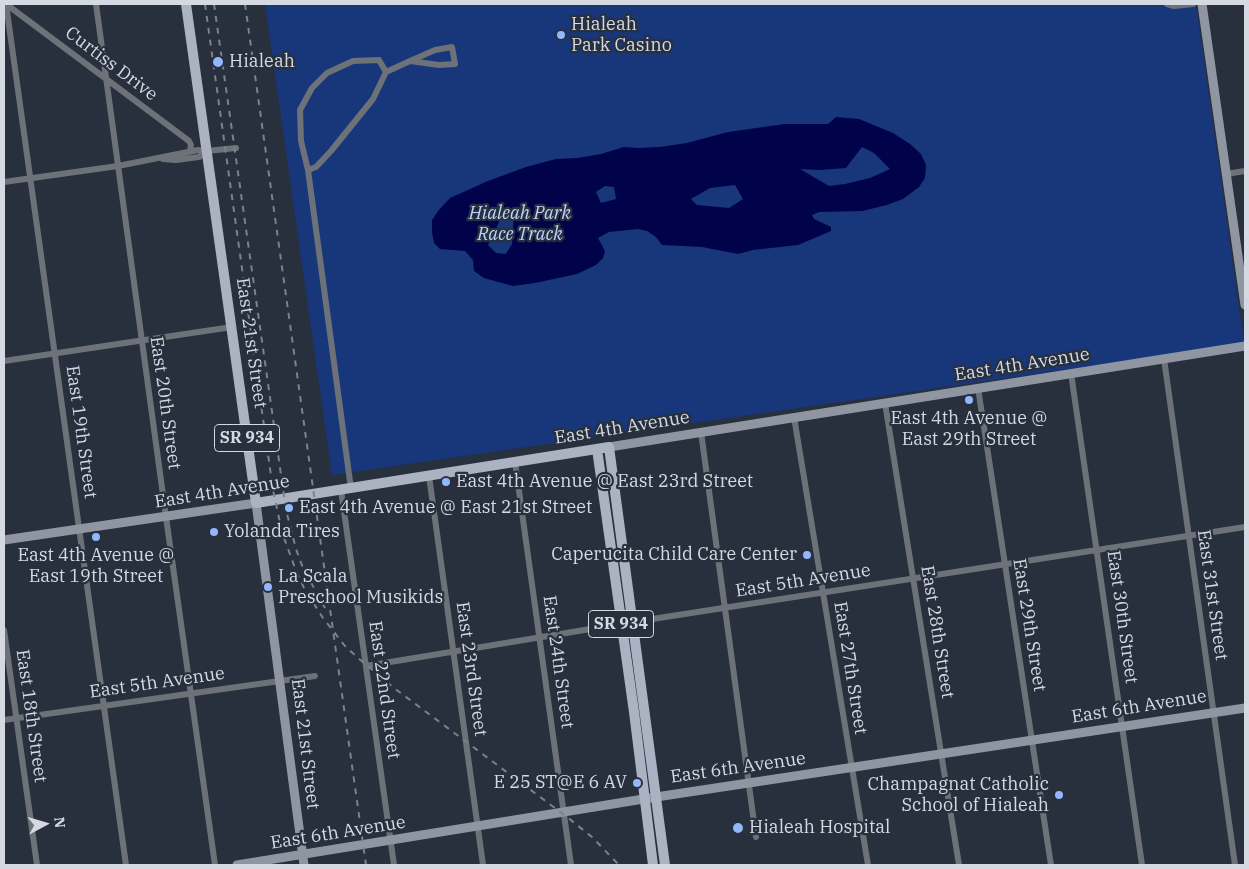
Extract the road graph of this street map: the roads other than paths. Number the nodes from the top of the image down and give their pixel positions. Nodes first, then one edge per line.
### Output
1 (6, 4) edge
2 (96, 4) edge
3 (186, 4) edge
4 (1167, 4) edge
5 (1193, 4) edge
6 (1202, 4) edge
7 (410, 61) junction
8 (386, 72) junction
9 (106, 78) junction
10 (236, 148) dead end
11 (190, 151) junction
12 (208, 151) junction
13 (158, 159) junction
14 (118, 166) junction
15 (308, 170) junction
16 (1245, 172) edge
17 (1226, 174) junction
18 (30, 178) junction
19 (4, 182) edge
20 (1245, 306) edge
21 (232, 327) junction
22 (142, 341) junction
23 (1245, 346) edge
24 (55, 353) junction
25 (1164, 359) junction
26 (4, 361) edge
27 (1072, 374) junction
28 (978, 388) junction
29 (885, 403) junction
30 (794, 417) junction
31 (701, 432) junction
32 (609, 447) junction
33 (597, 449) junction
34 (515, 462) junction
35 (429, 476) junction
36 (346, 490) junction
37 (256, 503) junction
38 (166, 517) junction
39 (1245, 527) edge
40 (79, 529) junction
41 (1188, 536) junction
42 (4, 540) edge
43 (1097, 550) junction
44 (1005, 564) junction
45 (914, 578) junction
46 (823, 593) junction
47 (726, 609) junction
48 (633, 622) junction
49 (621, 624) junction
50 (4, 630) edge
51 (540, 637) junction
52 (453, 652) junction
53 (366, 666) junction
54 (315, 676) dead end
55 (281, 681) junction
56 (192, 693) junction
57 (104, 706) junction
58 (1245, 708) edge
59 (1213, 712) junction
60 (15, 718) junction
61 (4, 720) edge
62 (1122, 726) junction
63 (1032, 740) junction
64 (941, 754) junction
65 (851, 768) junction
66 (748, 784) junction
67 (656, 797) junction
68 (645, 799) junction
69 (563, 813) junction
70 (478, 826) junction
71 (756, 837) dead end
72 (391, 840) junction
73 (303, 855) junction
74 (37, 865) edge
75 (126, 865) edge
76 (215, 865) edge
77 (237, 865) edge
78 (304, 865) edge
79 (394, 865) edge
80 (483, 865) edge
81 (571, 865) edge
82 (654, 865) edge
83 (665, 865) edge
84 (868, 865) edge
85 (959, 865) edge
86 (1051, 865) edge
87 (1142, 865) edge
88 (1235, 865) edge

1 - 9 street, Curtiss Drive
1 - 18 street, East 19th Street
2 - 9 street, East 20th Street
3 - 12 main road, East 21st Street / SR 934
4 - 5 street
6 - 17 street
7 - 7 street
7 - 8 street
8 - 15 street
8 - 15 street, East 22nd Street
9 - 11 street, Curtiss Drive
9 - 14 street, East 20th Street
10 - 12 street
11 - 12 street
11 - 13 street
12 - 13 street
12 - 21 main road, East 21st Street / SR 934
13 - 14 street
14 - 18 street
14 - 22 street, East 20th Street
15 - 36 street, East 22nd Street
16 - 17 street
17 - 20 street
18 - 19 street
18 - 24 street, East 19th Street
21 - 22 street
21 - 37 main road, East 21st Street / SR 934
22 - 24 street
22 - 38 street, East 20th Street
23 - 25 street, East 4th Avenue
24 - 26 street
24 - 40 street, East 19th Street
25 - 27 street, East 4th Avenue
25 - 41 street, East 31st Street
27 - 28 street, East 4th Avenue
27 - 43 street, East 30th Street
28 - 29 street, East 4th Avenue
28 - 44 street, East 29th Street
29 - 30 street, East 4th Avenue
29 - 45 street, East 28th Street
30 - 31 street, East 4th Avenue
30 - 46 street, East 27th Street
31 - 32 street, East 4th Avenue
31 - 47 street
32 - 33 main road, East 4th Avenue
32 - 48 main road, SR 934
33 - 34 main road, East 4th Avenue
33 - 49 main road, SR 934
34 - 35 main road, East 4th Avenue
34 - 51 street, East 24th Street
35 - 36 main road, East 4th Avenue
35 - 52 street, East 23rd Street
36 - 37 main road, East 4th Avenue
36 - 53 street, East 22nd Street
37 - 38 street, East 4th Avenue
37 - 55 street, East 21st Street
38 - 40 street, East 4th Avenue
38 - 56 street, East 20th Street
39 - 41 street, East 5th Avenue
40 - 42 street, East 4th Avenue
40 - 57 street, East 19th Street
41 - 43 street, East 5th Avenue
41 - 59 street, East 31st Street
43 - 44 street, East 5th Avenue
43 - 62 street, East 30th Street
44 - 45 street, East 5th Avenue
44 - 63 street, East 29th Street
45 - 46 street, East 5th Avenue
45 - 64 street, East 28th Street
46 - 47 street, East 5th Avenue
46 - 65 street, East 27th Street
47 - 48 street, East 5th Avenue
47 - 66 street
48 - 49 street, East 5th Avenue
48 - 67 main road, SR 934
49 - 51 street, East 5th Avenue
49 - 68 main road, SR 934
50 - 60 street, East 18th Street
51 - 52 street, East 5th Avenue
51 - 69 street, East 24th Street
52 - 53 street, East 5th Avenue
52 - 70 street, East 23rd Street
53 - 72 street, East 22nd Street
54 - 55 street, East 5th Avenue
55 - 56 street, East 5th Avenue
55 - 73 street, East 21st Street
56 - 57 street, East 5th Avenue
56 - 76 street, East 20th Street
57 - 60 street, East 5th Avenue
57 - 75 street, East 19th Street
58 - 59 street, East 6th Avenue
59 - 62 street, East 6th Avenue
59 - 88 street, East 31st Street
60 - 61 street, East 5th Avenue
60 - 74 street, East 18th Street
62 - 63 street, East 6th Avenue
62 - 87 street, East 30th Street
63 - 64 street, East 6th Avenue
63 - 86 street, East 29th Street
64 - 65 street, East 6th Avenue
64 - 85 street, East 28th Street
65 - 66 street, East 6th Avenue
65 - 84 street, East 27th Street
66 - 67 street, East 6th Avenue
66 - 71 street
67 - 68 street, East 6th Avenue
67 - 83 main road, SR 934
68 - 69 street, East 6th Avenue
68 - 82 main road, SR 934
69 - 70 street, East 6th Avenue
69 - 81 street, East 24th Street
70 - 72 street, East 6th Avenue
70 - 80 street, East 23rd Street
72 - 73 street, East 6th Avenue
72 - 79 street, East 22nd Street
73 - 77 street, East 6th Avenue
73 - 78 street, East 21st Street

